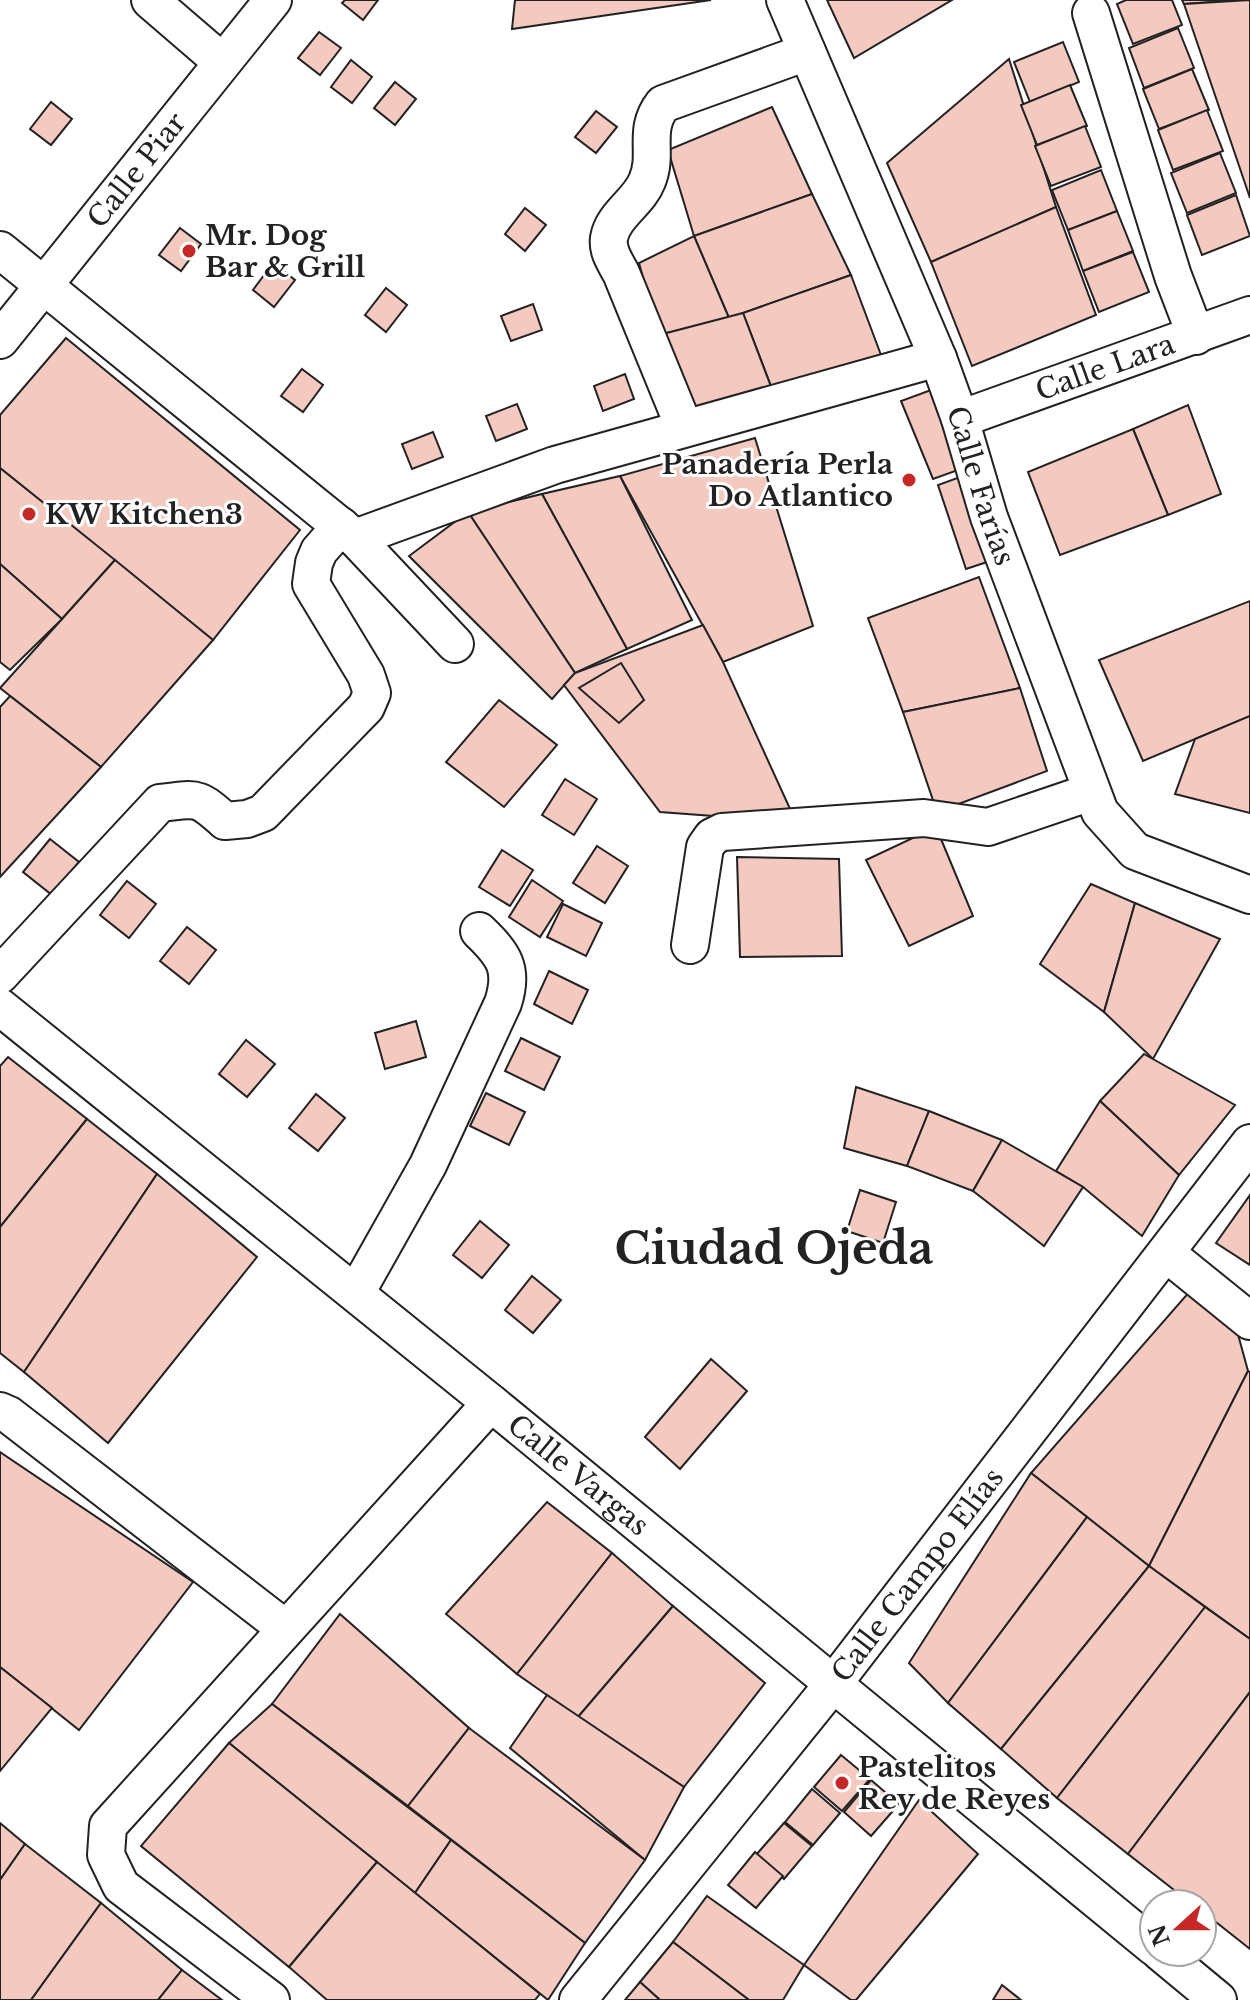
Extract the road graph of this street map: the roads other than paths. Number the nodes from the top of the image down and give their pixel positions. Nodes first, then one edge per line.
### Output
1 (150, 0) edge
2 (273, 0) edge
3 (785, 0) edge
4 (1091, 13) dead end
5 (807, 52) junction
6 (222, 62) junction
7 (0, 250) edge
8 (44, 286) junction
9 (1250, 315) edge
10 (1196, 336) junction
11 (0, 340) edge
12 (938, 358) junction
13 (960, 419) junction
14 (684, 427) junction
15 (348, 532) junction
16 (455, 644) dead end
17 (1091, 792) junction
18 (1250, 895) edge
19 (479, 931) dead end
20 (690, 945) dead end
21 (0, 975) edge
22 (0, 1007) edge
23 (1250, 1143) edge
24 (1166, 1253) junction
25 (356, 1293) junction
26 (1250, 1321) edge
27 (491, 1403) junction
28 (0, 1411) edge
29 (286, 1629) junction
30 (833, 1684) junction
31 (1138, 1934) edge
32 (1179, 1968) edge
33 (271, 2000) edge
34 (578, 2000) edge
35 (1218, 2000) edge

1 - 6 street
2 - 6 street, Calle Piar
3 - 5 street, Calle Farías
4 - 10 street
5 - 12 street, Calle Farías
5 - 14 street
6 - 8 street, Calle Piar
7 - 8 street
8 - 11 street, Calle Piar
8 - 15 street
9 - 10 street, Calle Lara
10 - 13 street, Calle Lara
12 - 13 street, Calle Farías
12 - 14 street
13 - 17 street, Calle Farías
14 - 15 street
15 - 16 street
15 - 21 street
17 - 18 street, Calle Farías
17 - 20 street
19 - 25 street
22 - 25 street, Calle Vargas
23 - 24 street, Calle Campo Elías
24 - 26 street
24 - 30 street, Calle Campo Elías
25 - 27 street, Calle Vargas
27 - 29 street
27 - 30 street, Calle Vargas
28 - 29 street
29 - 33 street
30 - 31 street, Calle Vargas
30 - 34 street, Calle Campo Elías
32 - 35 street

